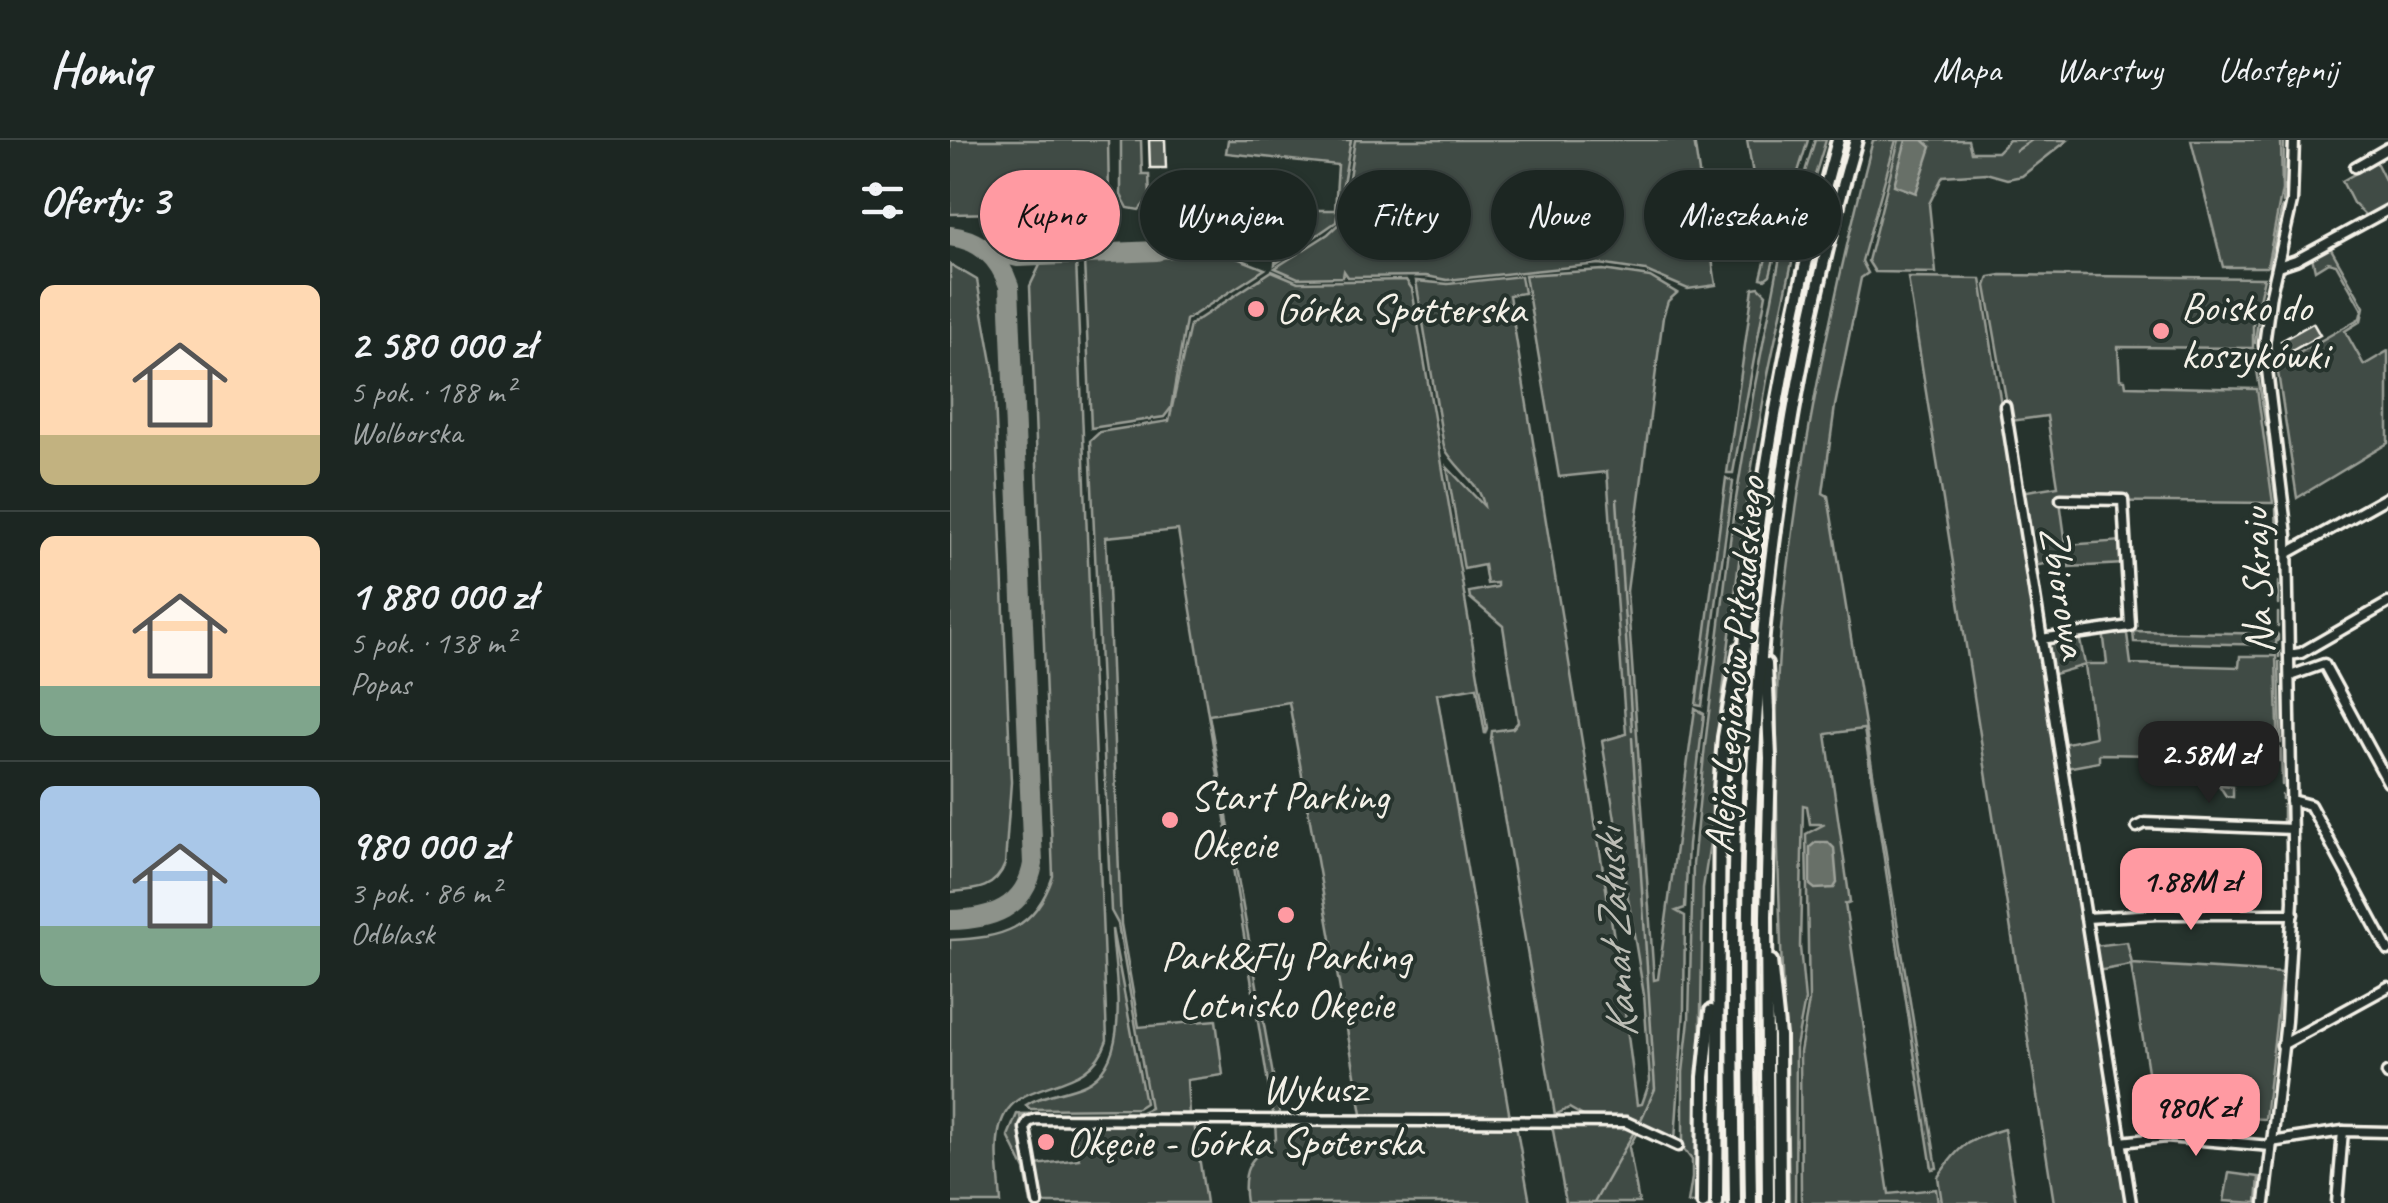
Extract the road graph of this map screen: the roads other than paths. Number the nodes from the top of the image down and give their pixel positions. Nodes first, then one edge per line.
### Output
1 (1838, 140) edge
2 (1856, 140) edge
3 (2294, 140) edge
4 (2388, 148) edge
5 (2354, 167) dead end
6 (2388, 210) edge
7 (2278, 266) junction
8 (2006, 406) dead end
9 (2388, 496) edge
10 (2061, 499) dead end
11 (2288, 553) junction
12 (2388, 603) edge
13 (1748, 614) junction
14 (1764, 632) junction
15 (2041, 639) junction
16 (2289, 655) junction
17 (2290, 676) junction
18 (2388, 782) edge
19 (2291, 800) junction
20 (2137, 827) dead end
21 (2292, 829) junction
22 (2293, 914) junction
23 (1766, 916) junction
24 (2086, 918) junction
25 (2388, 950) edge
26 (1716, 980) junction
27 (2388, 987) edge
28 (2282, 1045) junction
29 (2343, 1131) junction
30 (2388, 1132) edge
31 (2121, 1142) junction
32 (2271, 1144) junction
33 (1678, 1146) dead end
34 (1038, 1203) edge
35 (1704, 1203) edge
36 (1718, 1203) edge
37 (1735, 1203) edge
38 (1751, 1203) edge
39 (1768, 1203) edge
40 (1780, 1203) edge
41 (2131, 1203) edge
42 (2266, 1203) edge
43 (2337, 1203) edge

1 - 13 highway, Aleja Legionów Piłsudskiego
2 - 14 highway, Aleja Legionów Piłsudskiego
3 - 7 street, Na Skraju
4 - 5 street
6 - 7 street
7 - 11 street, Na Skraju
8 - 15 street, Zbiorowa
9 - 11 street
10 - 15 street
11 - 16 street, Na Skraju
12 - 16 street
13 - 26 highway
13 - 37 highway, Aleja Legionów Piłsudskiego
14 - 23 highway
14 - 38 highway, Aleja Legionów Piłsudskiego
15 - 24 street, Zbiorowa
16 - 17 street, Na Skraju
17 - 18 street
17 - 19 street, Na Skraju
19 - 21 street, Na Skraju
19 - 25 street
20 - 21 street
21 - 22 street, Na Skraju
22 - 24 street
22 - 28 street, Na Skraju
23 - 39 highway
23 - 40 highway
24 - 31 street, Zbiorowa
26 - 35 highway
26 - 36 highway
27 - 28 street
28 - 32 street, Na Skraju
29 - 30 street
29 - 32 street
29 - 43 street
31 - 32 street
31 - 41 street, Zbiorowa
32 - 42 street, Na Skraju
33 - 34 street, Wykusz

